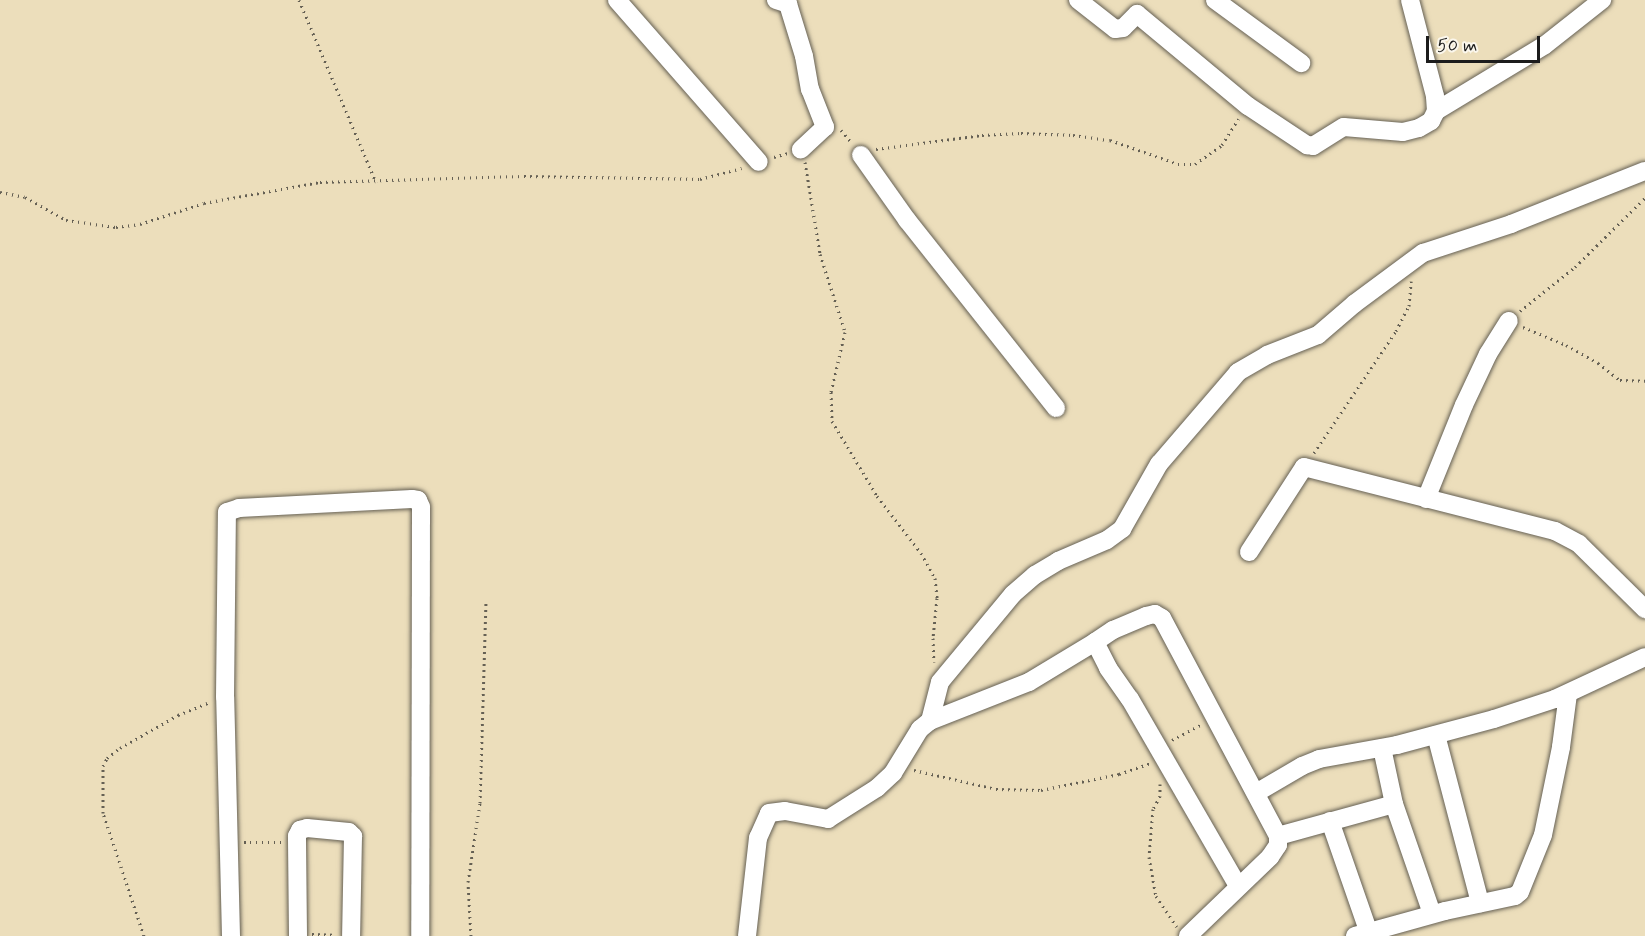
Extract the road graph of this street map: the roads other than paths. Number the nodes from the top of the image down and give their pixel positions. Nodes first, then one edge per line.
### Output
1 (617, 0) edge
2 (1078, 0) edge
3 (1215, 0) edge
4 (1410, 0) edge
5 (1602, 0) edge
6 (784, 1) edge
7 (1143, 7) edge
8 (1301, 63) dead end
9 (1436, 111) junction
10 (801, 149) road end
11 (861, 155) road end
12 (759, 162) road end
13 (1645, 171) edge
14 (1509, 321) road end
15 (1056, 408) dead end
16 (1426, 500) junction
17 (1249, 552) dead end
18 (1645, 609) edge
19 (1095, 642) junction
20 (1645, 657) edge
21 (1568, 694) junction
22 (930, 721) junction
23 (1436, 735) junction
24 (1382, 748) junction
25 (1256, 793) junction
26 (1394, 804) junction
27 (1330, 821) junction
28 (1278, 836) junction
29 (1238, 886) junction
30 (1480, 903) junction
31 (1432, 914) junction
32 (1184, 932) edge
33 (298, 935) edge
34 (1364, 935) edge
35 (231, 936) edge
36 (351, 936) edge
37 (420, 936) edge
38 (747, 936) edge

1 - 12 street
2 - 7 street
3 - 8 street
4 - 9 street
5 - 9 street
6 - 10 street
7 - 9 street
11 - 15 street
13 - 22 street
14 - 16 street
16 - 17 street
16 - 18 street
19 - 22 street
19 - 25 street
19 - 29 street
20 - 21 street
21 - 23 street
21 - 30 street
22 - 38 street
23 - 24 street
23 - 30 street
24 - 25 street
24 - 26 street
25 - 28 street
26 - 27 street
26 - 31 street
27 - 28 street
27 - 34 street
28 - 29 street
29 - 32 street
30 - 31 street
31 - 34 street
33 - 36 street
35 - 37 street

